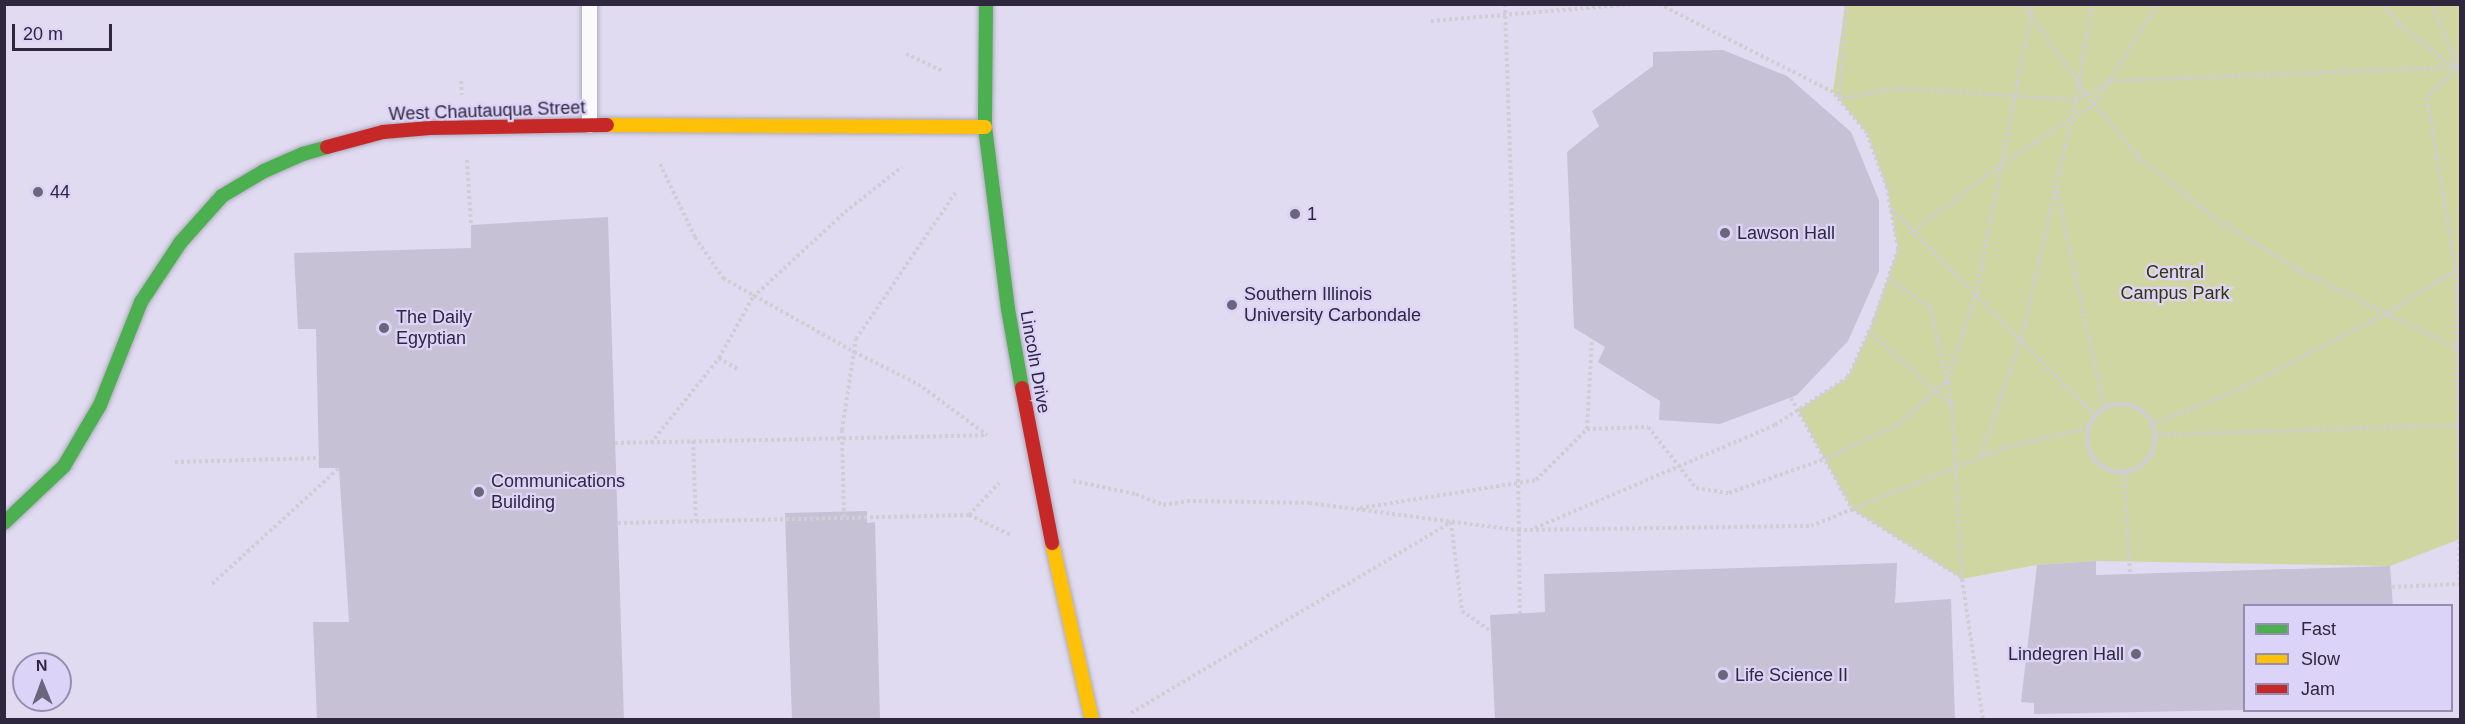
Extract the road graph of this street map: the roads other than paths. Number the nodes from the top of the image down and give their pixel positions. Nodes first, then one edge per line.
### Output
1 (589, 4) edge
2 (986, 4) edge
3 (589, 124) junction
4 (985, 127) junction
5 (4, 523) edge
6 (1092, 720) edge

1 - 3 lane
2 - 4 street, Lincoln Drive
3 - 4 street, West Chautauqua Street
3 - 5 street, West Chautauqua Street
4 - 6 street, Lincoln Drive

